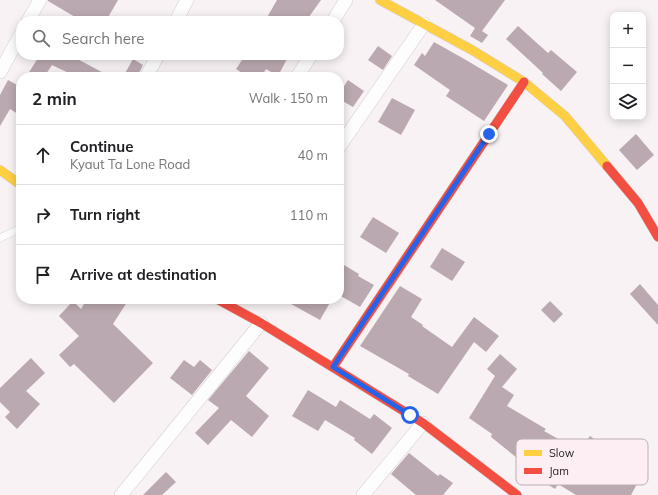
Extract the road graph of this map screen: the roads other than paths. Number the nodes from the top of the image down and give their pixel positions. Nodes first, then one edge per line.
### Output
1 (40, 0) edge
2 (187, 0) edge
3 (346, 0) edge
4 (380, 0) edge
5 (31, 16) edge
6 (179, 16) edge
7 (336, 16) edge
8 (424, 24) junction
9 (16, 43) edge
10 (155, 60) edge
11 (308, 60) edge
12 (0, 72) edge
13 (149, 72) edge
14 (300, 72) edge
15 (524, 82) junction
16 (344, 140) edge
17 (0, 170) edge
18 (16, 182) edge
19 (16, 230) edge
20 (658, 237) edge
21 (0, 238) edge
22 (235, 304) edge
23 (260, 323) junction
24 (333, 367) junction
25 (423, 423) junction
26 (121, 495) edge
27 (363, 495) edge
28 (517, 495) edge

1 - 5 street
2 - 6 street
3 - 7 street
4 - 8 street
8 - 15 street
8 - 16 street
9 - 12 street
10 - 13 street
11 - 14 street
15 - 20 street
15 - 24 street
17 - 18 street
19 - 21 lane
22 - 23 street
23 - 24 street
23 - 26 street
24 - 25 street
25 - 27 street
25 - 28 street

